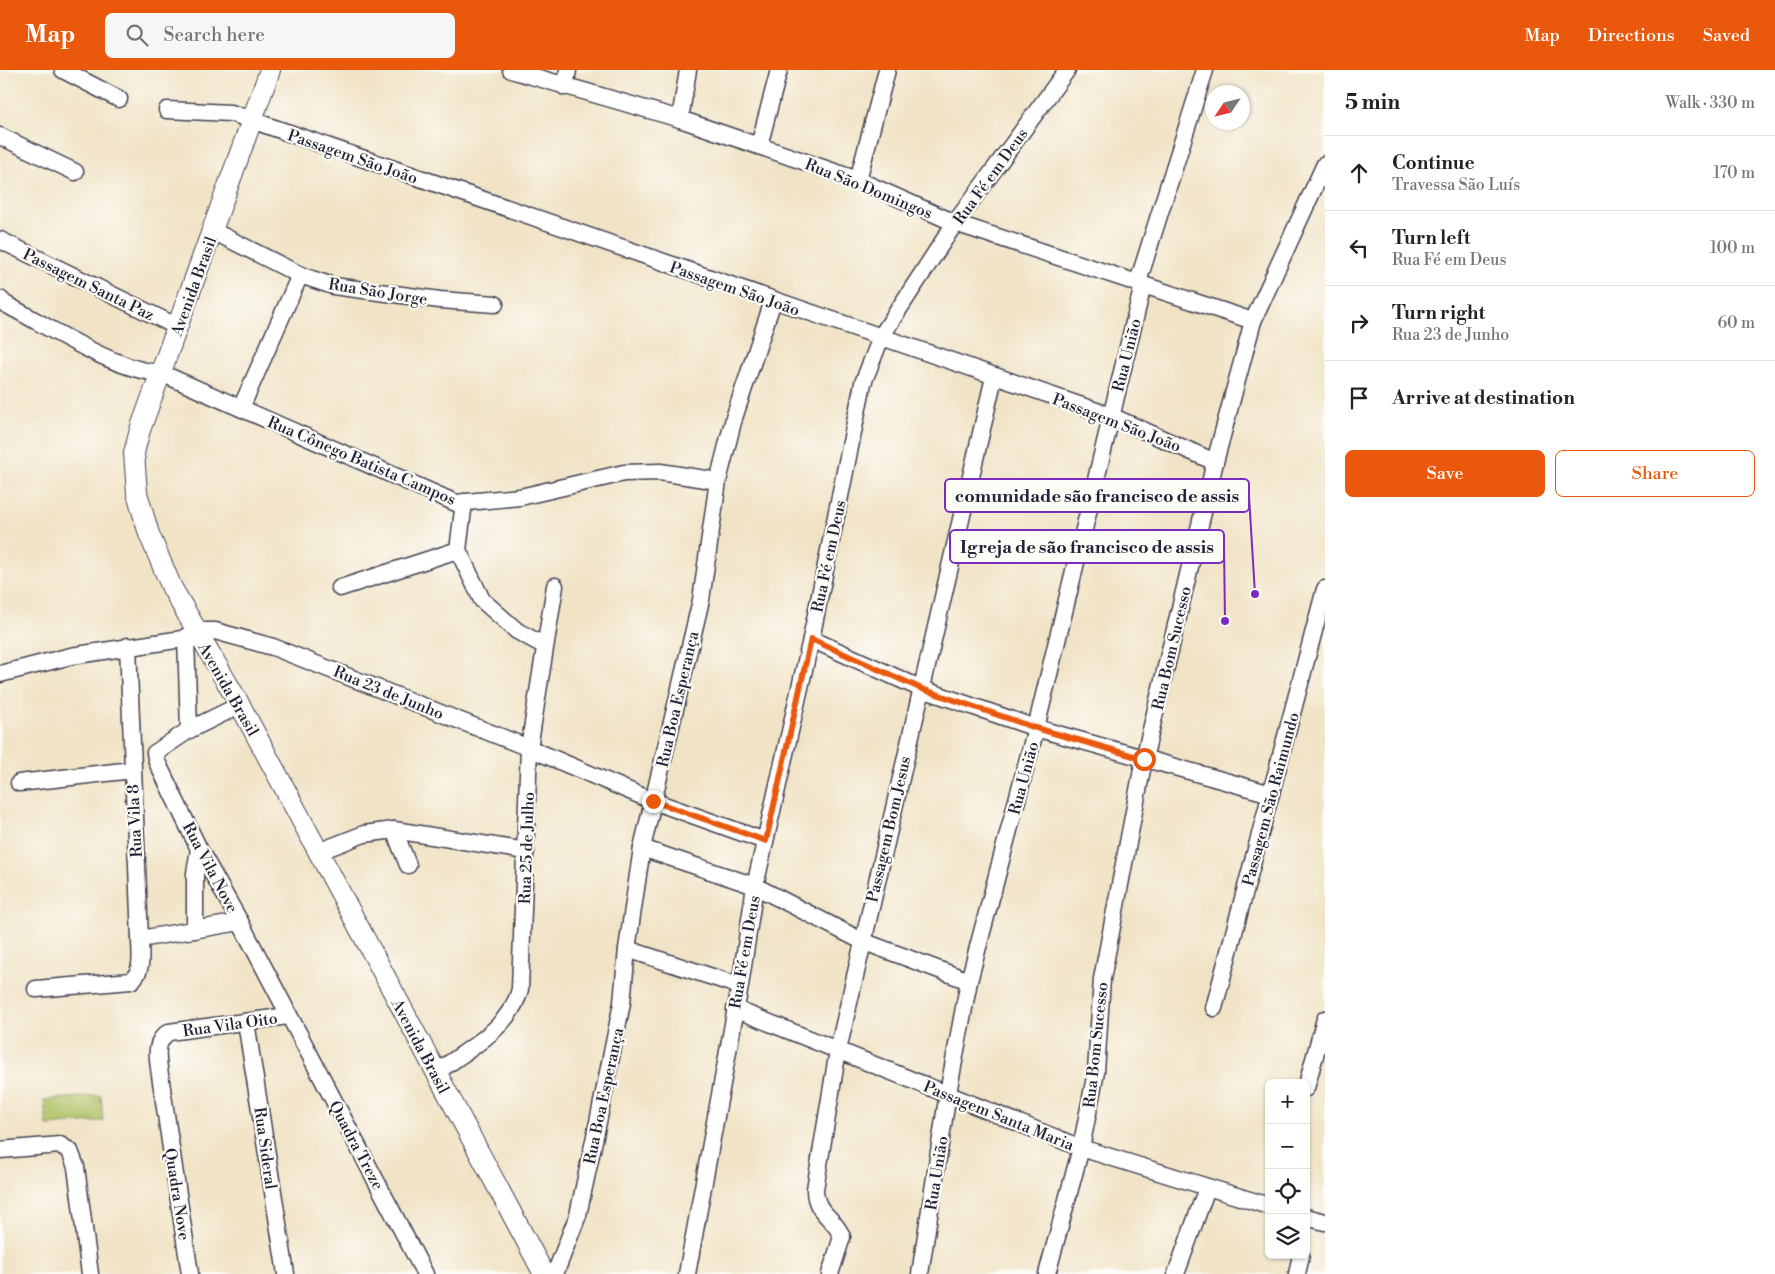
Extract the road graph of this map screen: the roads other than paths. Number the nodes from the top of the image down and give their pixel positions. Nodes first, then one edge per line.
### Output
1 (63, 70) edge
2 (270, 70) edge
3 (511, 70) edge
4 (568, 70) edge
5 (688, 70) edge
6 (779, 70) edge
7 (887, 70) edge
8 (1068, 70) edge
9 (1205, 70) edge
10 (565, 87) junction
11 (119, 98) dead end
12 (167, 110) dead end
13 (680, 120) junction
14 (253, 121) junction
15 (0, 136) edge
16 (759, 146) junction
17 (1325, 164) edge
18 (75, 172) dead end
19 (858, 180) junction
20 (955, 223) junction
21 (213, 231) junction
22 (0, 240) edge
23 (300, 275) junction
24 (1140, 284) junction
25 (774, 302) junction
26 (495, 304) dead end
27 (2, 305) edge
28 (1253, 321) junction
29 (178, 327) junction
30 (882, 335) junction
31 (161, 373) junction
32 (994, 377) junction
33 (241, 408) junction
34 (1111, 416) junction
35 (1215, 462) junction
36 (718, 481) junction
37 (464, 502) junction
38 (458, 550) junction
39 (555, 586) dead end
40 (340, 588) dead end
41 (1325, 589) edge
42 (191, 634) junction
43 (811, 639) junction
44 (128, 646) junction
45 (545, 646) junction
46 (0, 674) edge
47 (922, 689) junction
48 (240, 705) junction
49 (1036, 728) junction
50 (189, 730) junction
51 (529, 748) junction
52 (155, 754) junction
53 (1144, 759) junction
54 (132, 763) junction
55 (19, 783) dead end
56 (1271, 794) junction
57 (653, 801) junction
58 (394, 830) junction
59 (766, 841) junction
60 (642, 848) junction
61 (199, 849) junction
62 (526, 851) junction
63 (318, 852) junction
64 (408, 865) dead end
65 (755, 886) junction
66 (240, 922) junction
67 (195, 930) junction
68 (140, 939) junction
69 (862, 941) junction
70 (627, 949) junction
71 (969, 981) junction
72 (740, 986) junction
73 (36, 989) dead end
74 (1214, 1008) dead end
75 (734, 1009) junction
76 (288, 1016) junction
77 (1325, 1019) edge
78 (246, 1022) junction
79 (838, 1050) junction
80 (436, 1073) junction
81 (1308, 1079) edge
82 (948, 1093) junction
83 (166, 1113) joint
84 (1081, 1148) junction
85 (0, 1150) edge
86 (1207, 1188) junction
87 (1265, 1205) edge
88 (281, 1250) junction
89 (1300, 1259) edge
90 (90, 1274) edge
91 (190, 1274) edge
92 (286, 1274) edge
93 (295, 1274) edge
94 (425, 1274) edge
95 (544, 1274) edge
96 (555, 1274) edge
97 (687, 1274) edge
98 (830, 1274) edge
99 (920, 1274) edge
100 (1046, 1274) edge
101 (1176, 1274) edge
102 (1297, 1274) edge

1 - 11 street
2 - 14 main road, Avenida Brasil
3 - 10 street, Rua São Domingos
4 - 10 street
5 - 13 street
6 - 16 street
7 - 19 street
8 - 20 street, Rua Fé em Deus
9 - 24 street, Rua União
10 - 13 street, Rua São Domingos
12 - 14 street, Passagem São João
13 - 16 street, Rua São Domingos
14 - 21 main road, Avenida Brasil
14 - 25 street, Passagem São João
15 - 18 street
16 - 19 street, Rua São Domingos
17 - 28 street, Rua Bom Sucesso
19 - 20 street, Rua São Domingos
20 - 24 street, Rua São Domingos
20 - 30 street, Rua Fé em Deus
21 - 23 street, Rua São Jorge
21 - 29 main road, Avenida Brasil
22 - 29 street, Passagem Santa Paz
23 - 26 street, Rua São Jorge
23 - 33 street
24 - 28 street, Rua São Domingos
24 - 34 street, Rua União
25 - 30 street, Passagem São João
25 - 36 street, Rua Boa Esperança
27 - 31 street, Rua Cônego Batista Campos
28 - 35 street, Rua Bom Sucesso
29 - 31 main road, Avenida Brasil
30 - 32 street, Passagem São João
30 - 43 street, Rua Fé em Deus
31 - 33 street, Rua Cônego Batista Campos
31 - 42 main road, Avenida Brasil
32 - 34 street, Passagem São João
32 - 47 street, Passagem Bom Jesus
33 - 37 street, Rua Cônego Batista Campos
34 - 35 street, Passagem São João
34 - 49 street, Rua União
35 - 53 street, Rua Bom Sucesso
36 - 37 street, Rua Cônego Batista Campos
36 - 57 street, Rua Boa Esperança
37 - 38 street
38 - 40 street
38 - 45 street
39 - 45 street, Rua 25 de Julho
41 - 56 street, Passagem São Raimundo
42 - 44 street, Rua 23 de Junho
42 - 48 main road, Avenida Brasil
42 - 50 street
42 - 51 street, Rua 23 de Junho
43 - 47 street
43 - 59 street, Rua Fé em Deus
44 - 46 street, Rua 23 de Junho
44 - 54 street, Rua Vila 8
45 - 51 street, Rua 25 de Julho
47 - 49 street
47 - 69 street, Passagem Bom Jesus
48 - 50 street
48 - 63 main road, Avenida Brasil
49 - 53 street
49 - 71 street, Rua União
50 - 52 street
51 - 57 street, Rua 23 de Junho
51 - 62 street, Rua 25 de Julho
52 - 54 street
52 - 61 street, Rua Vila Nove
53 - 56 street
53 - 84 street, Rua Bom Sucesso
54 - 55 street
54 - 68 street, Rua Vila 8
56 - 74 street, Passagem São Raimundo
57 - 59 street, Rua 23 de Junho
57 - 60 street, Rua Boa Esperança
58 - 62 street
58 - 63 street
58 - 64 street
59 - 65 street, Rua Fé em Deus
60 - 65 street
60 - 70 street, Rua Boa Esperança
61 - 66 street, Rua Vila Nove
61 - 67 street
62 - 80 street, Rua 25 de Julho
63 - 80 main road, Avenida Brasil
65 - 69 street
65 - 72 street, Rua Fé em Deus
66 - 67 street
66 - 76 street, Rua Vila Nove
67 - 68 street
68 - 73 street, Rua Vila 8
69 - 71 street
69 - 79 street, Passagem Bom Jesus
70 - 72 street
70 - 96 street, Rua Boa Esperança
71 - 82 street, Rua União
72 - 75 street, Rua Fé em Deus
75 - 79 street, Passagem Santa Maria
75 - 97 street, Rua Fé em Deus
76 - 78 street, Rua Vila Oito
76 - 94 street, Quadra Treze
77 - 81 street
78 - 83 street, Rua Vila Oito
78 - 88 street, Rua Sideral
79 - 82 street, Passagem Santa Maria
79 - 98 street, Passagem Bom Jesus
80 - 95 main road, Avenida Brasil
82 - 84 street, Passagem Santa Maria
82 - 99 street, Rua União
83 - 91 street, Quadra Nove
84 - 86 street, Passagem Santa Maria
84 - 100 street, Rua Bom Sucesso
85 - 90 street
86 - 87 street, Passagem Santa Maria
86 - 101 street
88 - 92 street, Rua Sideral
88 - 93 street
89 - 102 street

